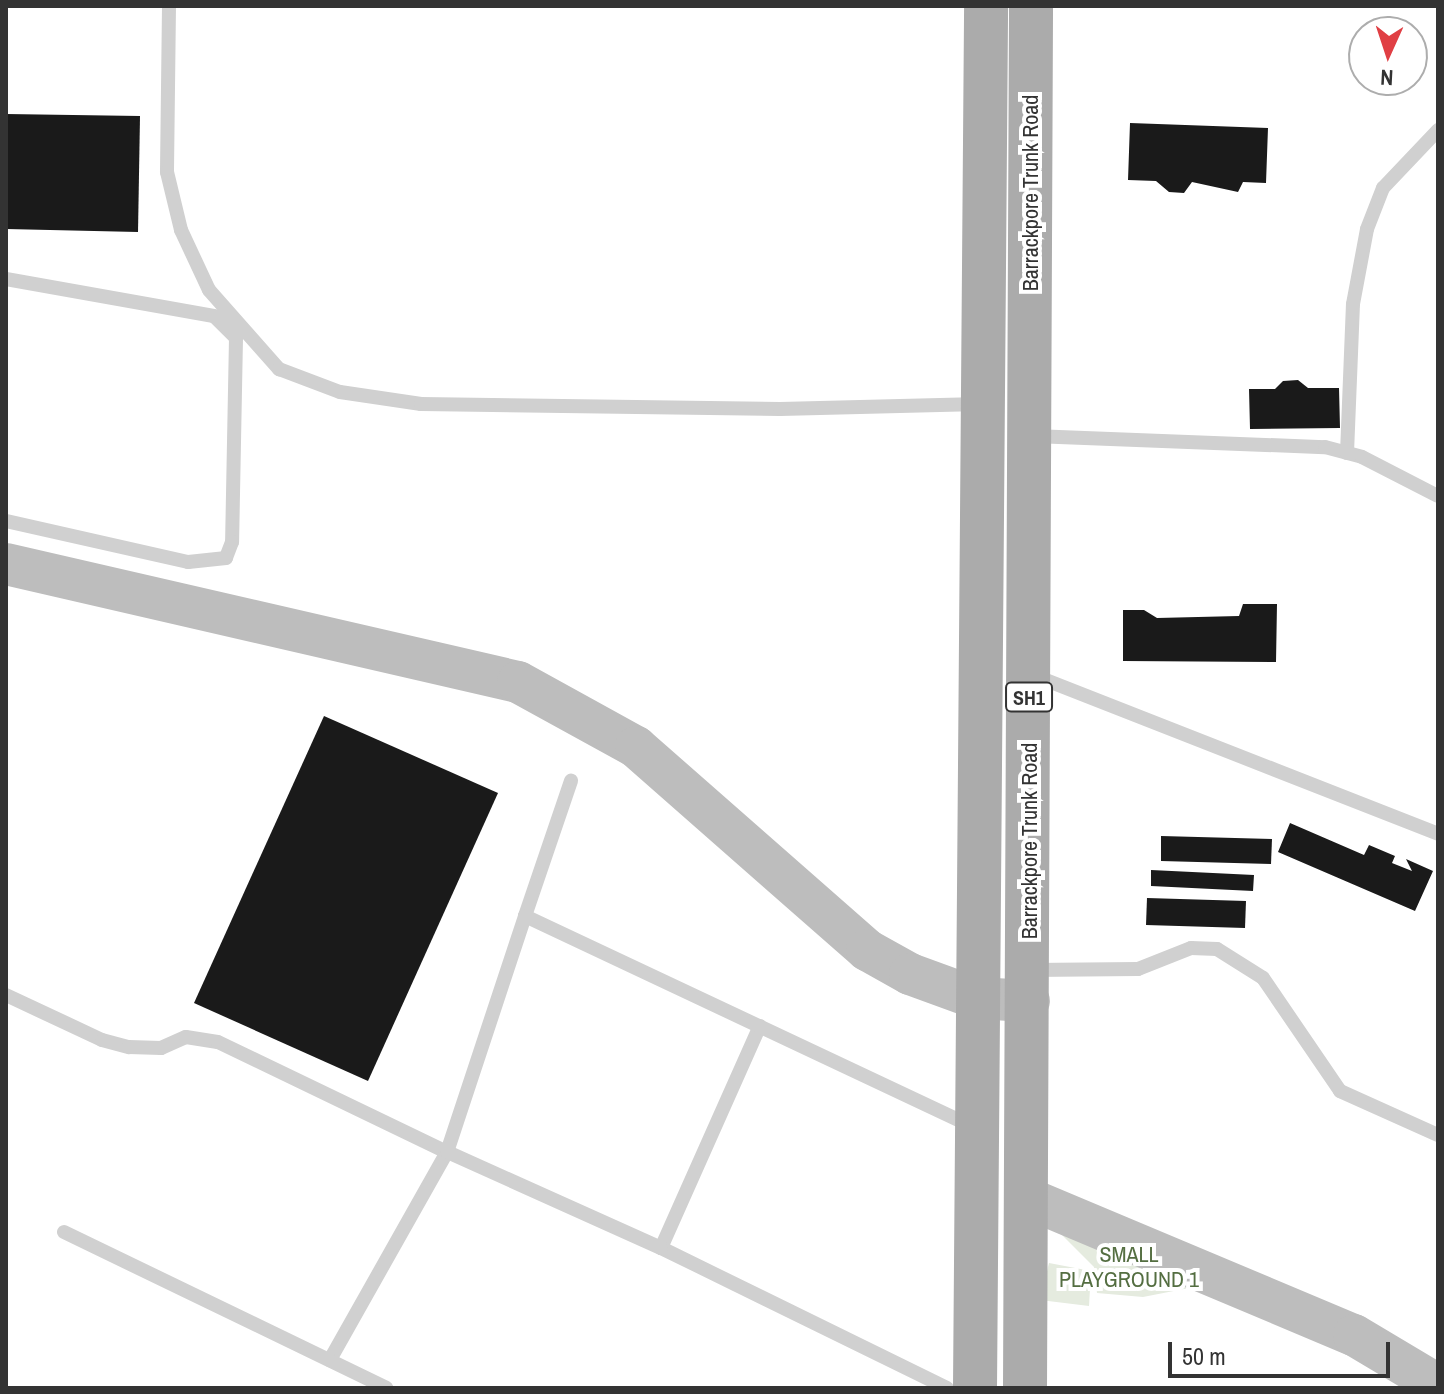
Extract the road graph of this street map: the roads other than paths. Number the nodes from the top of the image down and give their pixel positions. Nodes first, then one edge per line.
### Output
1 (169, 6) edge
2 (986, 6) edge
3 (1031, 6) edge
4 (1438, 130) edge
5 (6, 279) edge
6 (982, 404) junction
7 (1031, 436) junction
8 (1347, 453) junction
9 (1438, 496) edge
10 (6, 521) edge
11 (6, 564) edge
12 (1029, 673) junction
13 (571, 781) dead end
14 (1438, 834) edge
15 (525, 916) junction
16 (1030, 986) junction
17 (6, 995) edge
18 (976, 998) junction
19 (760, 1026) junction
20 (975, 1128) junction
21 (1438, 1135) edge
22 (447, 1152) junction
23 (1025, 1197) junction
24 (64, 1232) dead end
25 (661, 1248) junction
26 (330, 1360) junction
27 (1438, 1385) edge
28 (386, 1388) edge
29 (947, 1388) edge
30 (975, 1388) edge
31 (1025, 1388) edge

1 - 6 lane
2 - 6 main road, Barrackpore Trunk Road / SH1
3 - 7 main road, Barrackpore Trunk Road / SH1
4 - 8 lane
5 - 10 lane
6 - 18 main road, Barrackpore Trunk Road / SH1
7 - 8 lane
7 - 12 main road, Barrackpore Trunk Road / SH1
8 - 9 lane
11 - 18 street
12 - 14 lane
12 - 16 main road, Barrackpore Trunk Road / SH1
13 - 15 lane
15 - 19 lane
15 - 22 lane
16 - 18 street
16 - 21 lane
16 - 23 main road, Barrackpore Trunk Road / SH1
17 - 22 lane
18 - 20 main road, Barrackpore Trunk Road / SH1
19 - 20 lane
19 - 25 lane
20 - 30 main road, Barrackpore Trunk Road / SH1
22 - 25 lane
22 - 26 lane
23 - 27 street
23 - 31 main road, Barrackpore Trunk Road / SH1
24 - 26 lane
25 - 29 lane
26 - 28 lane

